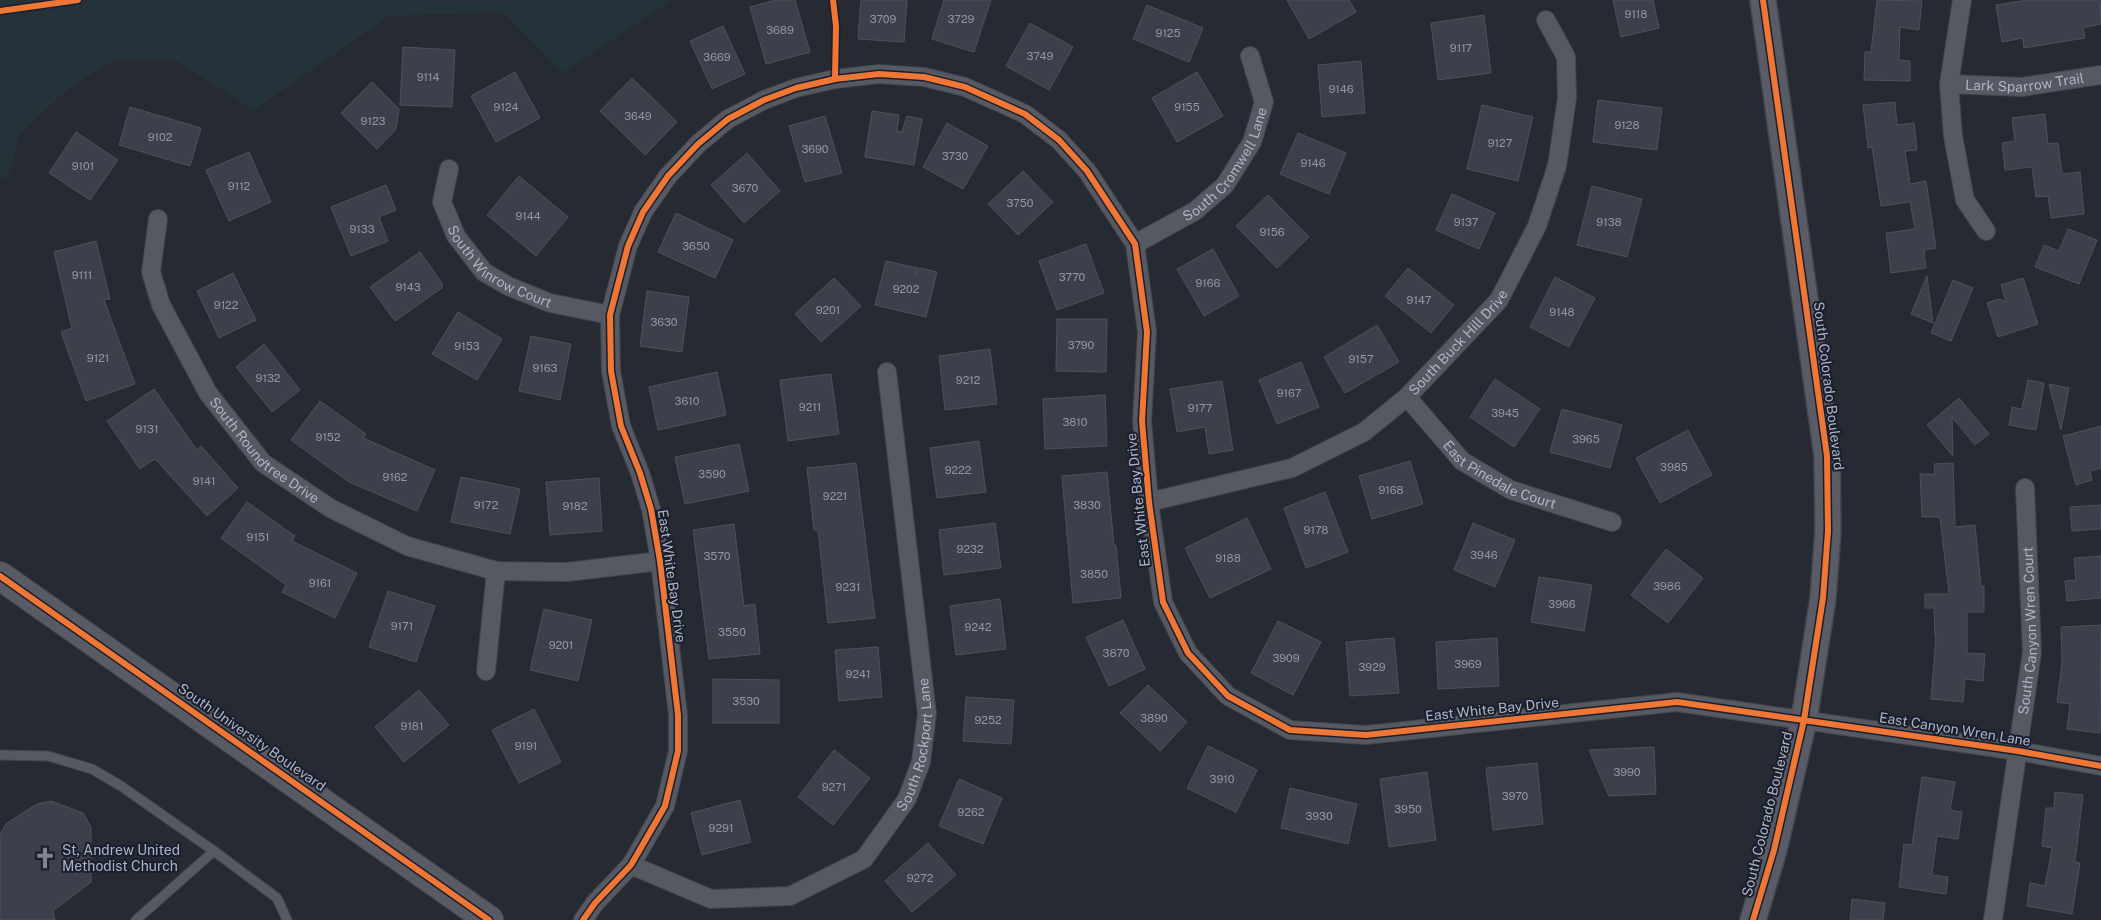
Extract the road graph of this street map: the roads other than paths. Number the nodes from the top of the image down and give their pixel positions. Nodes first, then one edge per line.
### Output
1 (1763, 0) edge
2 (1962, 0) edge
3 (1546, 20) dead end
4 (1250, 56) dead end
5 (2101, 75) edge
6 (1949, 84) junction
7 (448, 169) dead end
8 (158, 219) dead end
9 (1986, 231) dead end
10 (1135, 244) junction
11 (610, 315) junction
12 (887, 372) dead end
13 (1407, 398) junction
14 (2025, 488) dead end
15 (1149, 502) junction
16 (1612, 522) dead end
17 (660, 561) junction
18 (496, 571) junction
19 (0, 576) edge
20 (486, 671) dead end
21 (1804, 720) junction
22 (2018, 751) junction
23 (0, 755) edge
24 (2101, 766) edge
25 (214, 851) junction
26 (631, 865) junction
27 (136, 920) edge
28 (287, 920) edge
29 (490, 920) edge
30 (583, 920) edge
31 (1753, 920) edge
32 (1993, 920) edge

1 - 21 main road, South Colorado Boulevard
2 - 6 street
3 - 13 street, South Buck Hill Drive
4 - 10 street, South Cromwell Lane
5 - 6 street, Lark Sparrow Trail
6 - 9 street
7 - 11 street, South Winrow Court
8 - 18 street, South Roundtree Drive
10 - 11 street, East White Bay Drive
10 - 15 street, East White Bay Drive
11 - 17 street, East White Bay Drive
12 - 26 street, South Rockport Lane
13 - 15 street, South Buck Hill Drive
13 - 16 street, East Pinedale Court
14 - 22 street, South Canyon Wren Court
15 - 21 street, East White Bay Drive
17 - 18 street, South Roundtree Drive
17 - 26 street, East White Bay Drive
18 - 20 street
19 - 29 main road, South University Boulevard
21 - 22 street, East Canyon Wren Lane
21 - 31 main road, South Colorado Boulevard
22 - 24 street, East Canyon Wren Lane
22 - 32 street, South Canyon Wren Court
23 - 25 lane
25 - 27 lane
25 - 28 lane
26 - 30 street, East White Bay Drive

